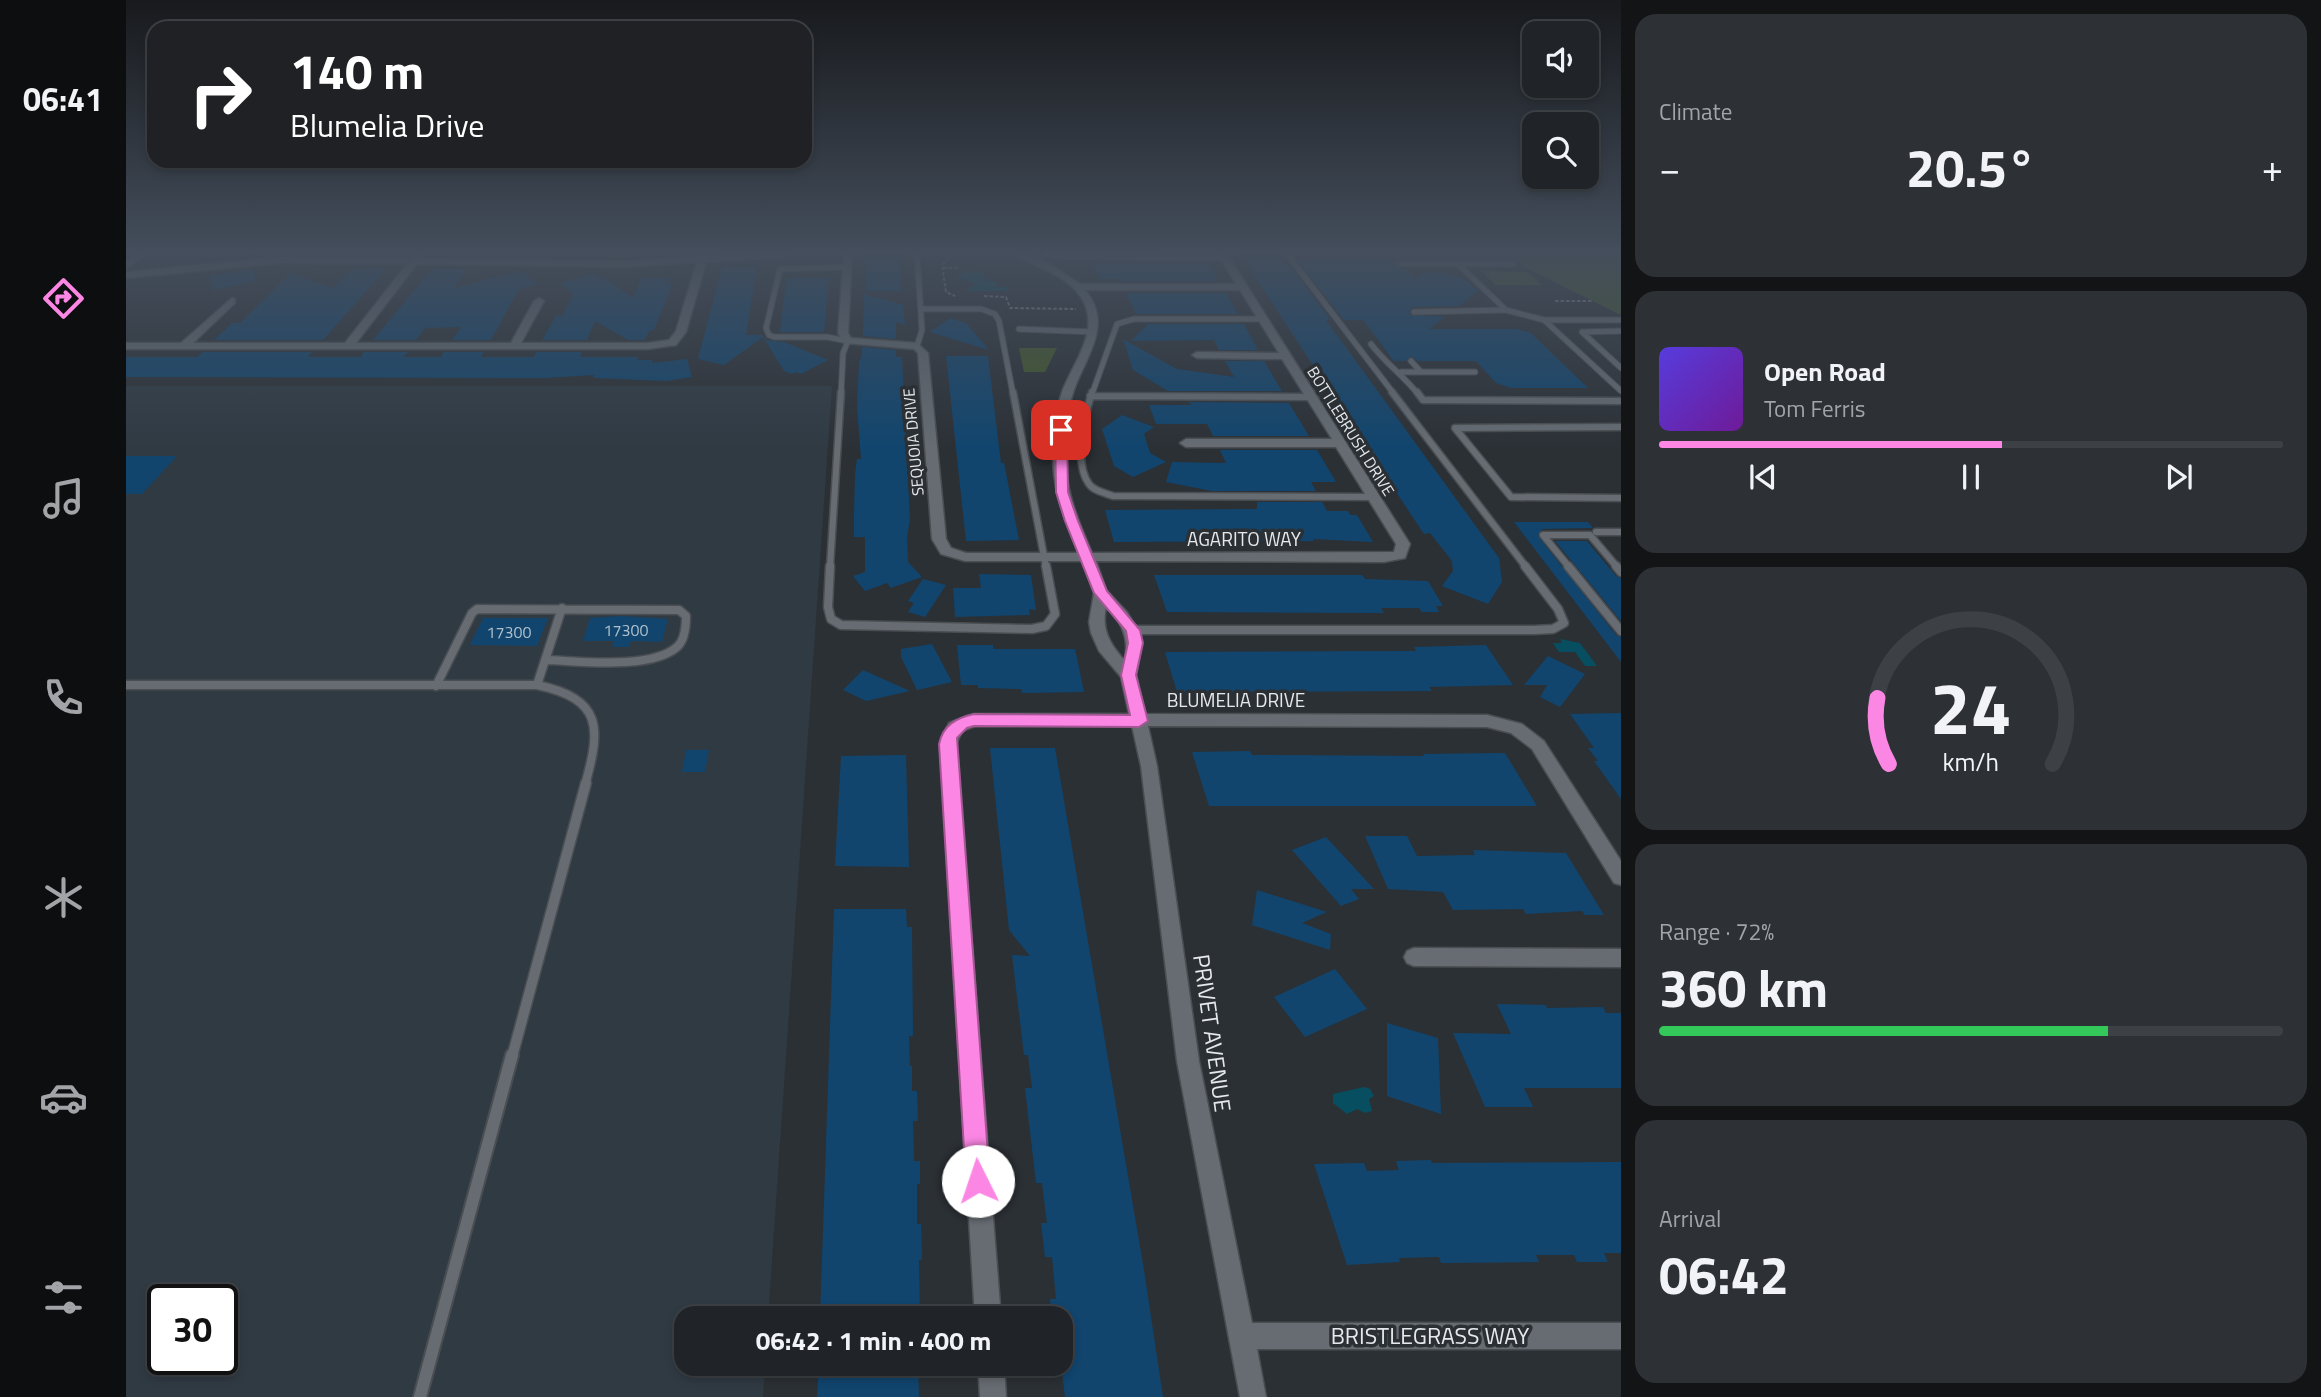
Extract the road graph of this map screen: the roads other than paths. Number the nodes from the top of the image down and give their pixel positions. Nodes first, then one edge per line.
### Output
1 (213, 319) edge
2 (369, 319) edge
3 (529, 319) edge
4 (685, 319) edge
5 (769, 319) edge
6 (844, 319) edge
7 (921, 319) edge
8 (998, 319) edge
9 (1092, 319) edge
10 (1249, 319) edge
11 (1262, 319) edge
12 (1337, 319) edge
13 (1541, 319) edge
14 (1544, 320) junction
15 (1621, 320) edge
16 (1019, 329) dead end
17 (1621, 331) edge
18 (1093, 332) junction
19 (1563, 338) junction
20 (1588, 338) junction
21 (848, 341) junction
22 (1371, 344) dead end
23 (126, 346) edge
24 (184, 346) junction
25 (348, 346) junction
26 (514, 346) junction
27 (916, 346) junction
28 (1197, 355) dead end
29 (1286, 356) junction
30 (1411, 361) dead end
31 (1621, 368) edge
32 (1401, 372) junction
33 (1421, 372) junction
34 (1475, 372) dead end
35 (1620, 389) edge
36 (1090, 396) junction
37 (1311, 397) junction
38 (1621, 401) edge
39 (1621, 427) edge
40 (1186, 443) dead end
41 (1340, 443) junction
42 (1374, 497) junction
43 (1621, 498) edge
44 (1596, 532) dead end
45 (1621, 532) edge
46 (1400, 555) joint
47 (1045, 557) junction
48 (1087, 558) junction
49 (1621, 572) edge
50 (1101, 593) junction
51 (562, 608) junction
52 (1133, 630) junction
53 (1621, 631) edge
54 (546, 660) junction
55 (1128, 675) junction
56 (126, 685) edge
57 (537, 685) junction
58 (436, 686) junction
59 (1139, 721) junction
60 (1621, 877) edge
61 (1414, 957) dead end
62 (1621, 958) edge
63 (987, 1306) edge
64 (1240, 1336) junction
65 (1621, 1336) edge
66 (992, 1376) edge
67 (420, 1397) edge
68 (993, 1397) edge
69 (1254, 1397) edge

1 - 24 street
2 - 25 street
3 - 26 street
4 - 26 street
5 - 21 lane
6 - 21 street
7 - 27 lane
8 - 47 lane
9 - 18 street
10 - 36 lane
11 - 29 street, BOTTLEBRUSH DRIVE
12 - 52 lane
13 - 14 lane
14 - 15 lane
14 - 19 lane
16 - 18 lane
17 - 20 lane
18 - 48 street, PRIVET AVENUE
19 - 20 lane
19 - 35 lane
20 - 31 lane
21 - 27 street
21 - 47 lane
22 - 32 lane
23 - 24 street
24 - 25 street
25 - 26 street
27 - 47 street, SEQUOIA DRIVE
28 - 29 street
29 - 37 street, BOTTLEBRUSH DRIVE
30 - 33 lane
32 - 33 lane
32 - 38 lane
33 - 34 lane
36 - 37 lane
36 - 42 lane
37 - 41 street, BOTTLEBRUSH DRIVE
39 - 43 lane
40 - 41 street
41 - 42 street, BOTTLEBRUSH DRIVE
42 - 46 street, BOTTLEBRUSH DRIVE
44 - 45 lane
46 - 48 street, AGARITO WAY
47 - 48 street, SEQUOIA DRIVE
48 - 50 street, PRIVET AVENUE
49 - 53 lane
50 - 52 street, PRIVET AVENUE
50 - 55 street, PRIVET AVENUE
51 - 54 lane
51 - 54 lane
51 - 58 lane
52 - 55 street, PRIVET AVENUE
54 - 57 lane
55 - 59 street, PRIVET AVENUE
56 - 58 lane
57 - 58 lane
57 - 67 lane
59 - 60 street, BLUMELIA DRIVE
59 - 63 street, BLUMELIA DRIVE
59 - 64 street, PRIVET AVENUE
61 - 62 street
64 - 65 street, BRISTLEGRASS WAY
64 - 69 street, PRIVET AVENUE
66 - 68 street

